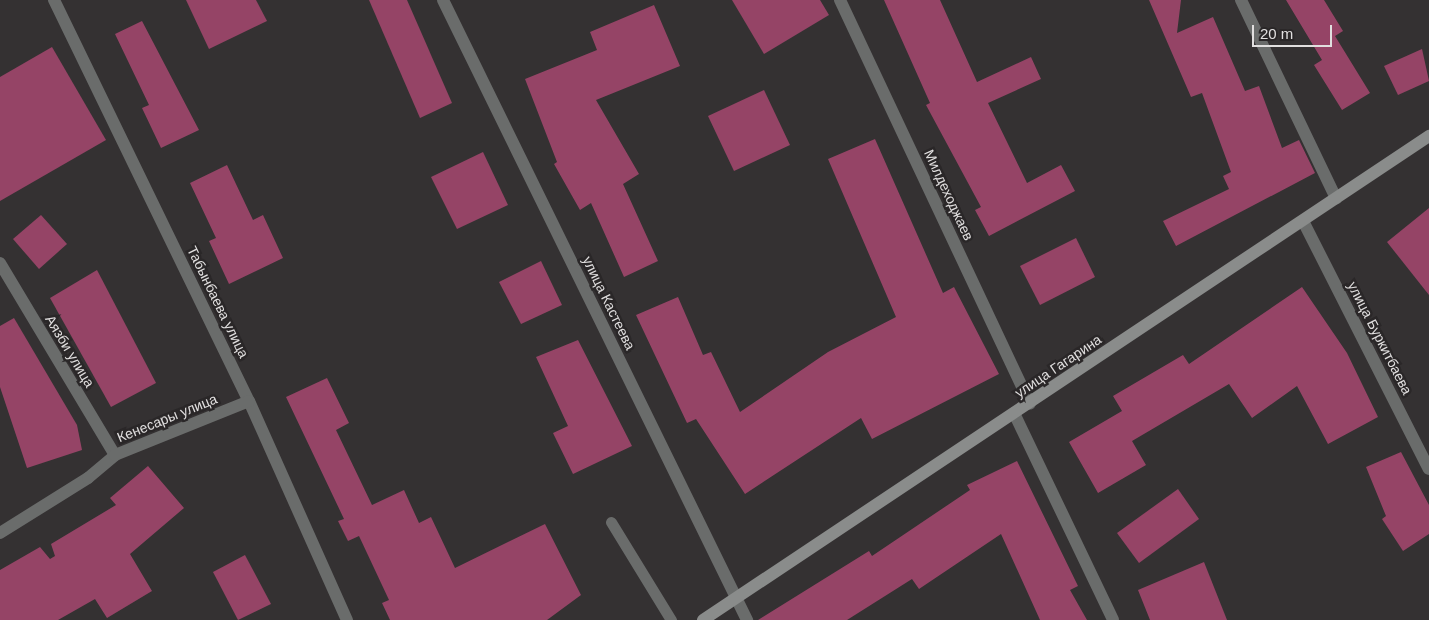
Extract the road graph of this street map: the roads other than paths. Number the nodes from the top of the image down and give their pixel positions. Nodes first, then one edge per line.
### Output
1 (54, 0) edge
2 (444, 0) edge
3 (840, 0) edge
4 (1241, 0) edge
5 (1429, 136) edge
6 (1336, 198) junction
7 (1303, 221) junction
8 (0, 262) edge
9 (249, 401) junction
10 (1030, 403) junction
11 (1014, 414) junction
12 (115, 455) junction
13 (1429, 469) edge
14 (611, 522) dead end
15 (0, 533) edge
16 (737, 597) junction
17 (347, 620) edge
18 (671, 620) edge
19 (703, 620) edge
20 (747, 620) edge
21 (1113, 620) edge

1 - 9 street, Табынбаева улица
2 - 16 street, улица Кастеева
3 - 10 street, Милдеходжаев
4 - 6 street
5 - 6 main road, улица Гагарина
6 - 7 main road, улица Гагарина
7 - 10 main road, улица Гагарина
7 - 13 street, улица Буркитбаева
8 - 12 street, Аязби улица
9 - 12 street, Кенесары улица
9 - 17 street, Табынбаева улица
10 - 11 main road, улица Гагарина
11 - 16 main road, улица Гагарина
11 - 21 street
12 - 15 street, Кенесары улица
14 - 18 lane
16 - 19 main road, улица Гагарина
16 - 20 street, улица Кастеева

